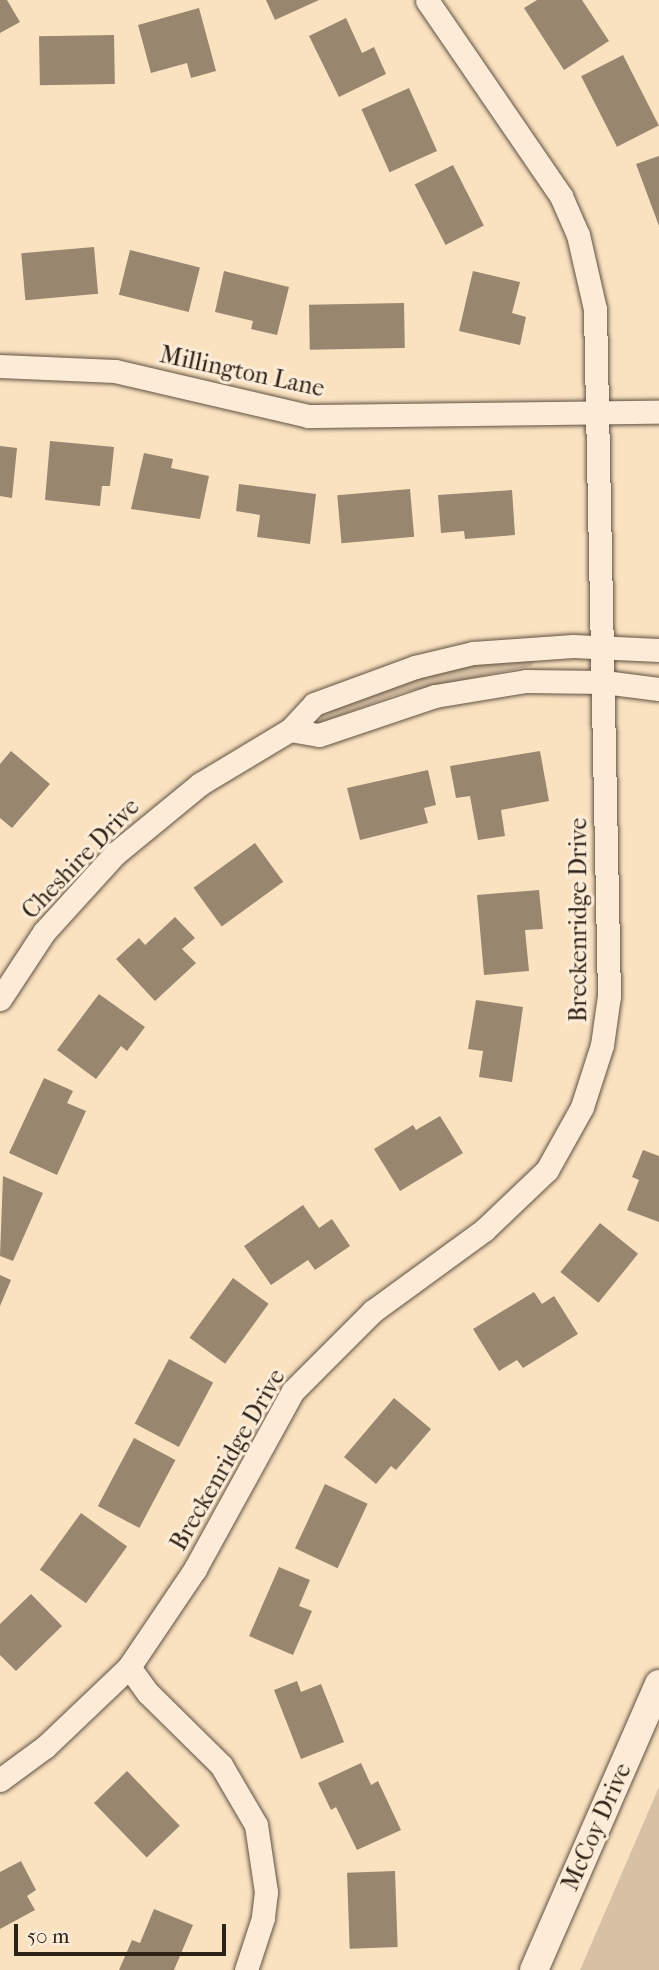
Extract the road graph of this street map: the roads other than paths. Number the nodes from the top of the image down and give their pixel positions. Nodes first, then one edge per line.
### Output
1 (427, 0) edge
2 (0, 366) edge
3 (659, 412) edge
4 (600, 414) junction
5 (603, 646) junction
6 (659, 650) edge
7 (604, 682) junction
8 (659, 689) edge
9 (290, 730) junction
10 (0, 999) edge
11 (129, 1667) junction
12 (659, 1684) edge
13 (0, 1780) edge
14 (246, 1970) edge
15 (534, 1970) edge

1 - 4 street, Breckenridge Drive
2 - 4 street, Millington Lane
3 - 4 street, Millington Lane
4 - 5 street, Breckenridge Drive
5 - 6 street, Cheshire Drive
5 - 7 street, Breckenridge Drive
5 - 9 street, Cheshire Drive
7 - 8 street
7 - 9 street
7 - 11 street, Breckenridge Drive
9 - 10 street, Cheshire Drive
11 - 13 street, Breckenridge Drive
11 - 14 street
12 - 15 street, McCoy Drive

